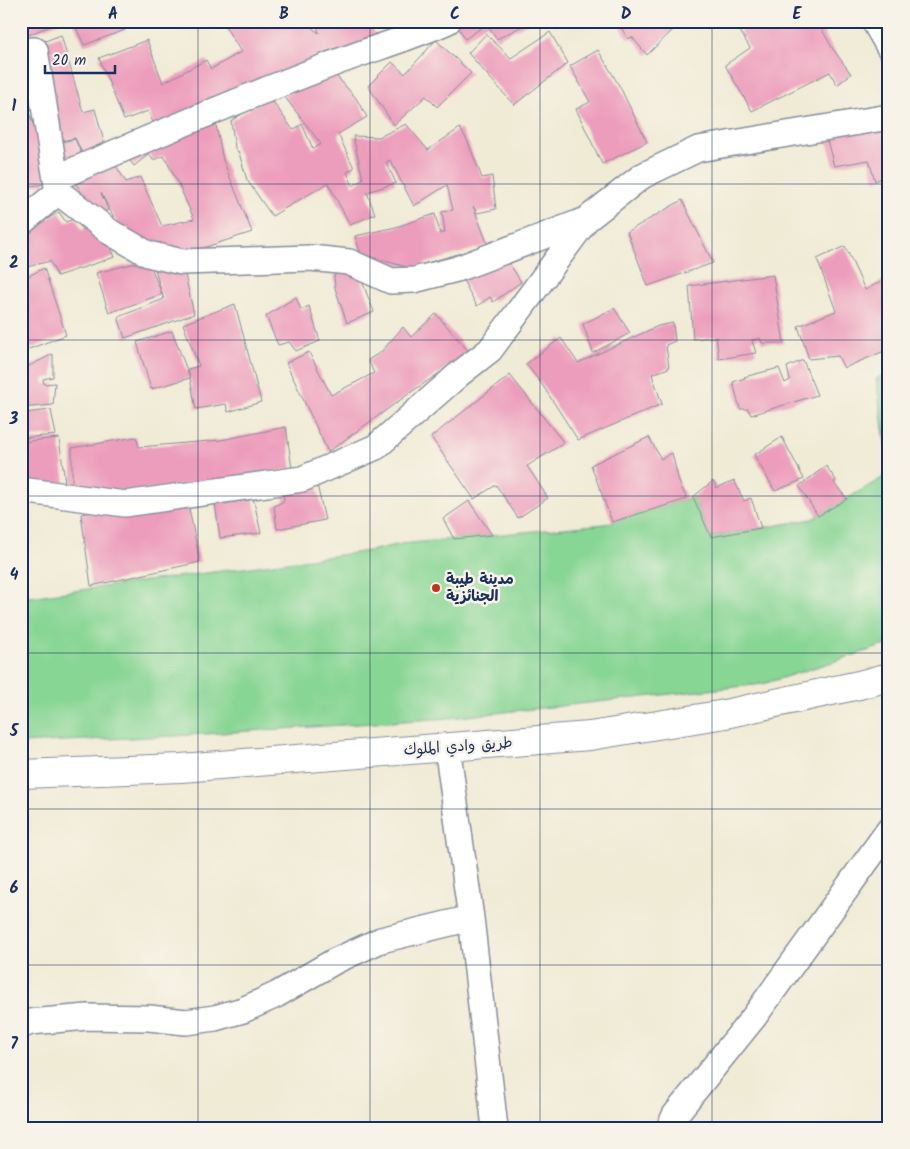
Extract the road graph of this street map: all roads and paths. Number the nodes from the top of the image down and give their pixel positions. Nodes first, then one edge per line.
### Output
1 (448, 21) edge
2 (874, 21) edge
3 (889, 47) edge
4 (21, 51) edge
5 (889, 117) edge
6 (57, 185) junction
7 (586, 220) junction
8 (21, 223) edge
9 (21, 490) edge
10 (889, 677) edge
11 (447, 746) junction
12 (21, 774) edge
13 (889, 830) edge
14 (471, 918) junction
15 (21, 1026) edge
16 (677, 1124) edge
17 (495, 1128) edge

1 - 6 street
2 - 3 street
4 - 6 street
5 - 7 street
6 - 7 street
6 - 8 street
7 - 9 street
10 - 11 street, طريق وادي الملوك
11 - 12 street, طريق وادي الملوك
11 - 14 street
13 - 16 street
14 - 15 street
14 - 17 street

